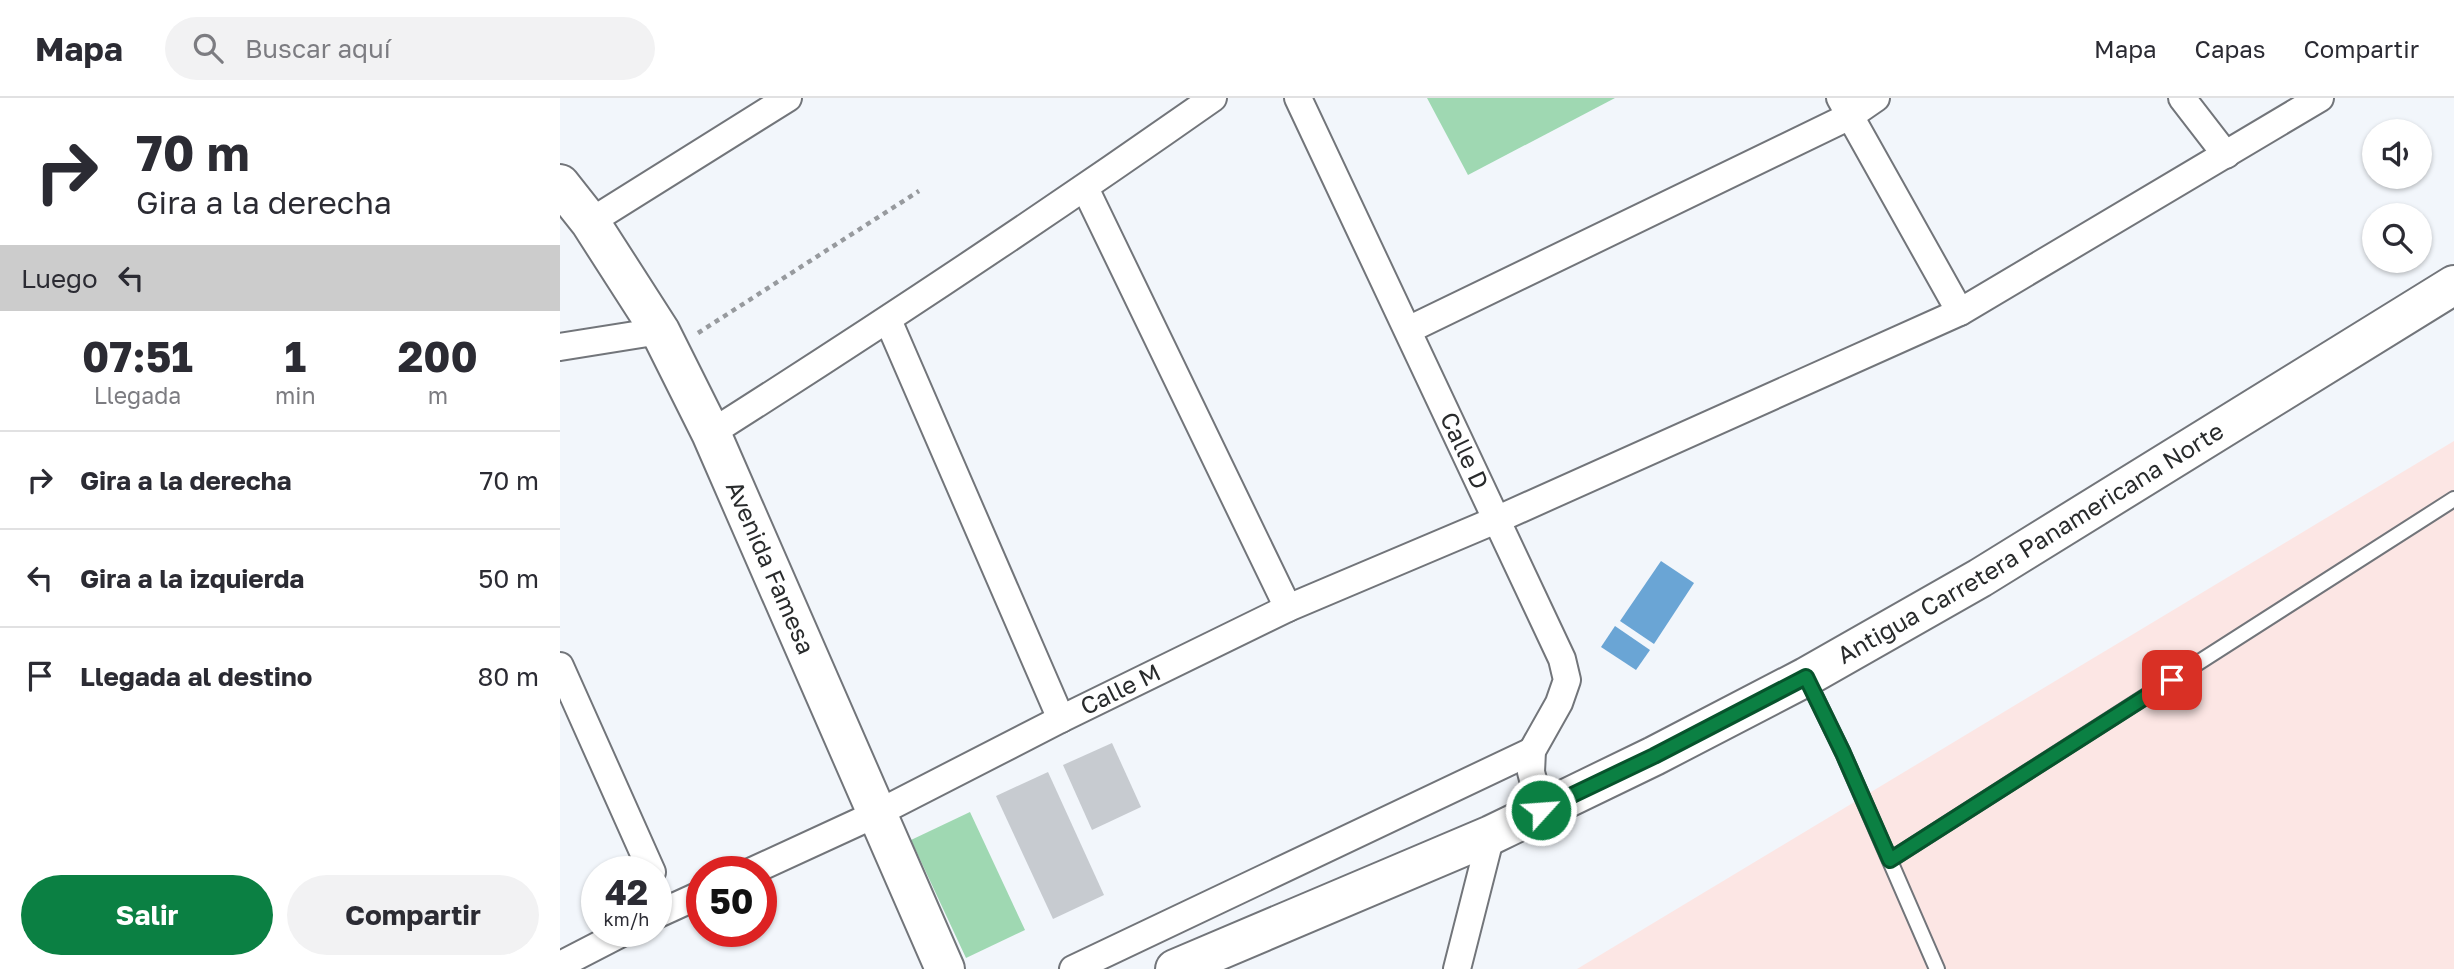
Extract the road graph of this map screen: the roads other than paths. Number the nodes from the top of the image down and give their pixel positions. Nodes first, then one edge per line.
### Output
1 (788, 98) edge
2 (1213, 98) edge
3 (1298, 98) edge
4 (1876, 98) edge
5 (2182, 98) edge
6 (2320, 98) edge
7 (1845, 107) edge
8 (2226, 155) junction
9 (560, 184) edge
10 (1085, 188) junction
11 (590, 222) junction
12 (2454, 285) edge
13 (1960, 312) junction
14 (888, 320) junction
15 (1408, 330) junction
16 (665, 341) junction
17 (560, 347) edge
18 (711, 433) junction
19 (2454, 499) edge
20 (1496, 520) junction
21 (1288, 608) junction
22 (560, 666) edge
23 (1806, 677) junction
24 (566, 696) edge
25 (1061, 719) junction
26 (1532, 751) junction
27 (1541, 810) junction
28 (876, 814) junction
29 (1491, 835) junction
30 (644, 856) edge
31 (777, 860) edge
32 (1890, 860) junction
33 (595, 947) edge
34 (560, 965) edge
35 (945, 969) edge
36 (1073, 969) edge
37 (1175, 969) edge
38 (1457, 969) edge
39 (1937, 969) edge

1 - 11 street
2 - 10 street
3 - 15 street, Calle D
4 - 7 street
5 - 8 street
6 - 8 street, Calle M
7 - 13 street
7 - 15 street
8 - 13 street, Calle M
9 - 11 main road, Avenida Famesa
10 - 14 street
10 - 21 street
11 - 16 main road, Avenida Famesa
12 - 23 main road, Antigua Carretera Panamericana Norte
13 - 20 street, Calle M
14 - 18 street
14 - 25 street
15 - 20 street, Calle D
16 - 17 street
16 - 18 main road, Avenida Famesa
18 - 28 main road, Avenida Famesa
19 - 32 lane
20 - 21 street, Calle M
20 - 26 street, Calle D
21 - 25 street, Calle M
22 - 24 street
23 - 27 main road, Antigua Carretera Panamericana Norte
23 - 32 lane
24 - 30 street
25 - 28 street, Calle M
26 - 27 street
26 - 36 street
27 - 29 main road, Antigua Carretera Panamericana Norte
28 - 31 street, Calle M
28 - 35 main road, Avenida Famesa
29 - 37 main road, Antigua Carretera Panamericana Norte
29 - 38 street
32 - 39 lane
33 - 34 street

